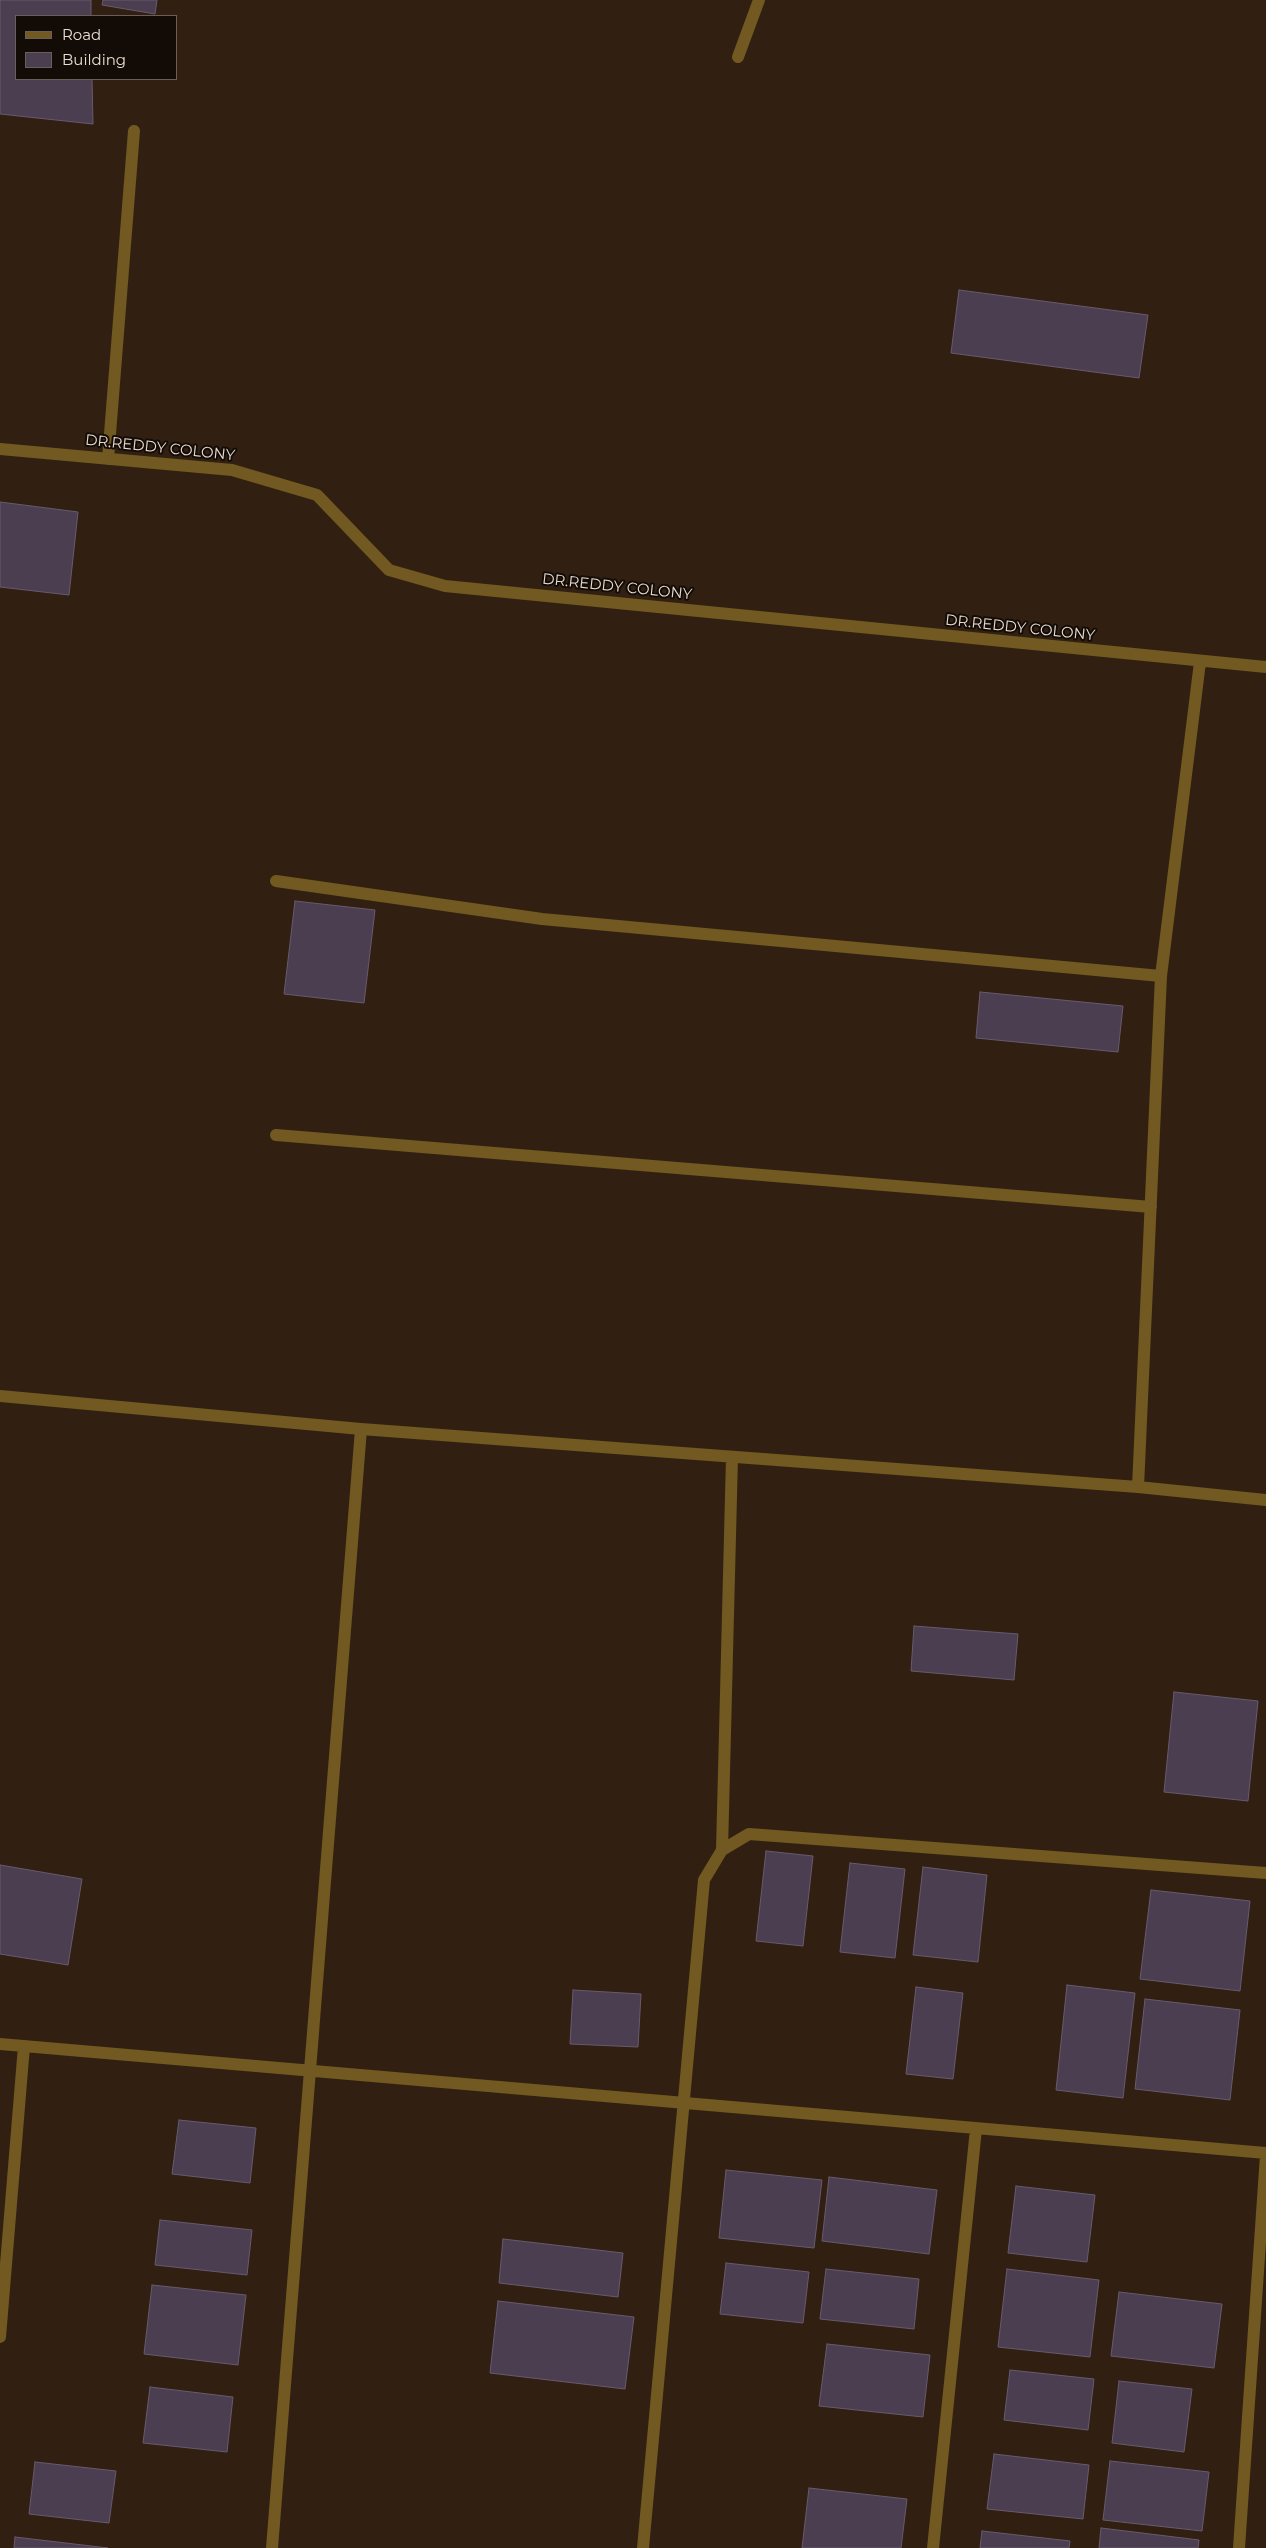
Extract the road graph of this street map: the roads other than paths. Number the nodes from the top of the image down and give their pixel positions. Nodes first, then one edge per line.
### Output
1 (759, 0) edge
2 (738, 57) dead end
3 (134, 131) dead end
4 (0, 449) edge
5 (108, 459) junction
6 (1200, 662) junction
7 (1266, 667) edge
8 (276, 881) dead end
9 (1161, 976) junction
10 (276, 1135) dead end
11 (1151, 1207) junction
12 (0, 1396) edge
13 (361, 1429) junction
14 (732, 1457) junction
15 (1138, 1487) junction
16 (1266, 1500) edge
17 (722, 1850) junction
18 (1266, 1873) edge
19 (0, 2044) edge
20 (24, 2046) junction
21 (312, 2071) junction
22 (683, 2104) junction
23 (976, 2129) junction
24 (1266, 2154) edge
25 (0, 2337) edge
26 (272, 2548) edge
27 (643, 2548) edge
28 (933, 2548) edge
29 (1239, 2548) edge

1 - 2 street
3 - 5 street
4 - 5 street, DR.REDDY COLONY
5 - 6 street, DR.REDDY COLONY
6 - 7 street, DR.REDDY COLONY
6 - 9 street
8 - 9 street
9 - 11 street
10 - 11 street
11 - 15 street
12 - 13 street
13 - 14 street
13 - 21 street
14 - 15 street
14 - 17 street
15 - 16 street
17 - 18 street
17 - 22 street
19 - 20 street
20 - 21 street
20 - 25 street
21 - 22 street
21 - 26 street
22 - 23 street
22 - 27 street
23 - 24 street
23 - 28 street
24 - 29 street

